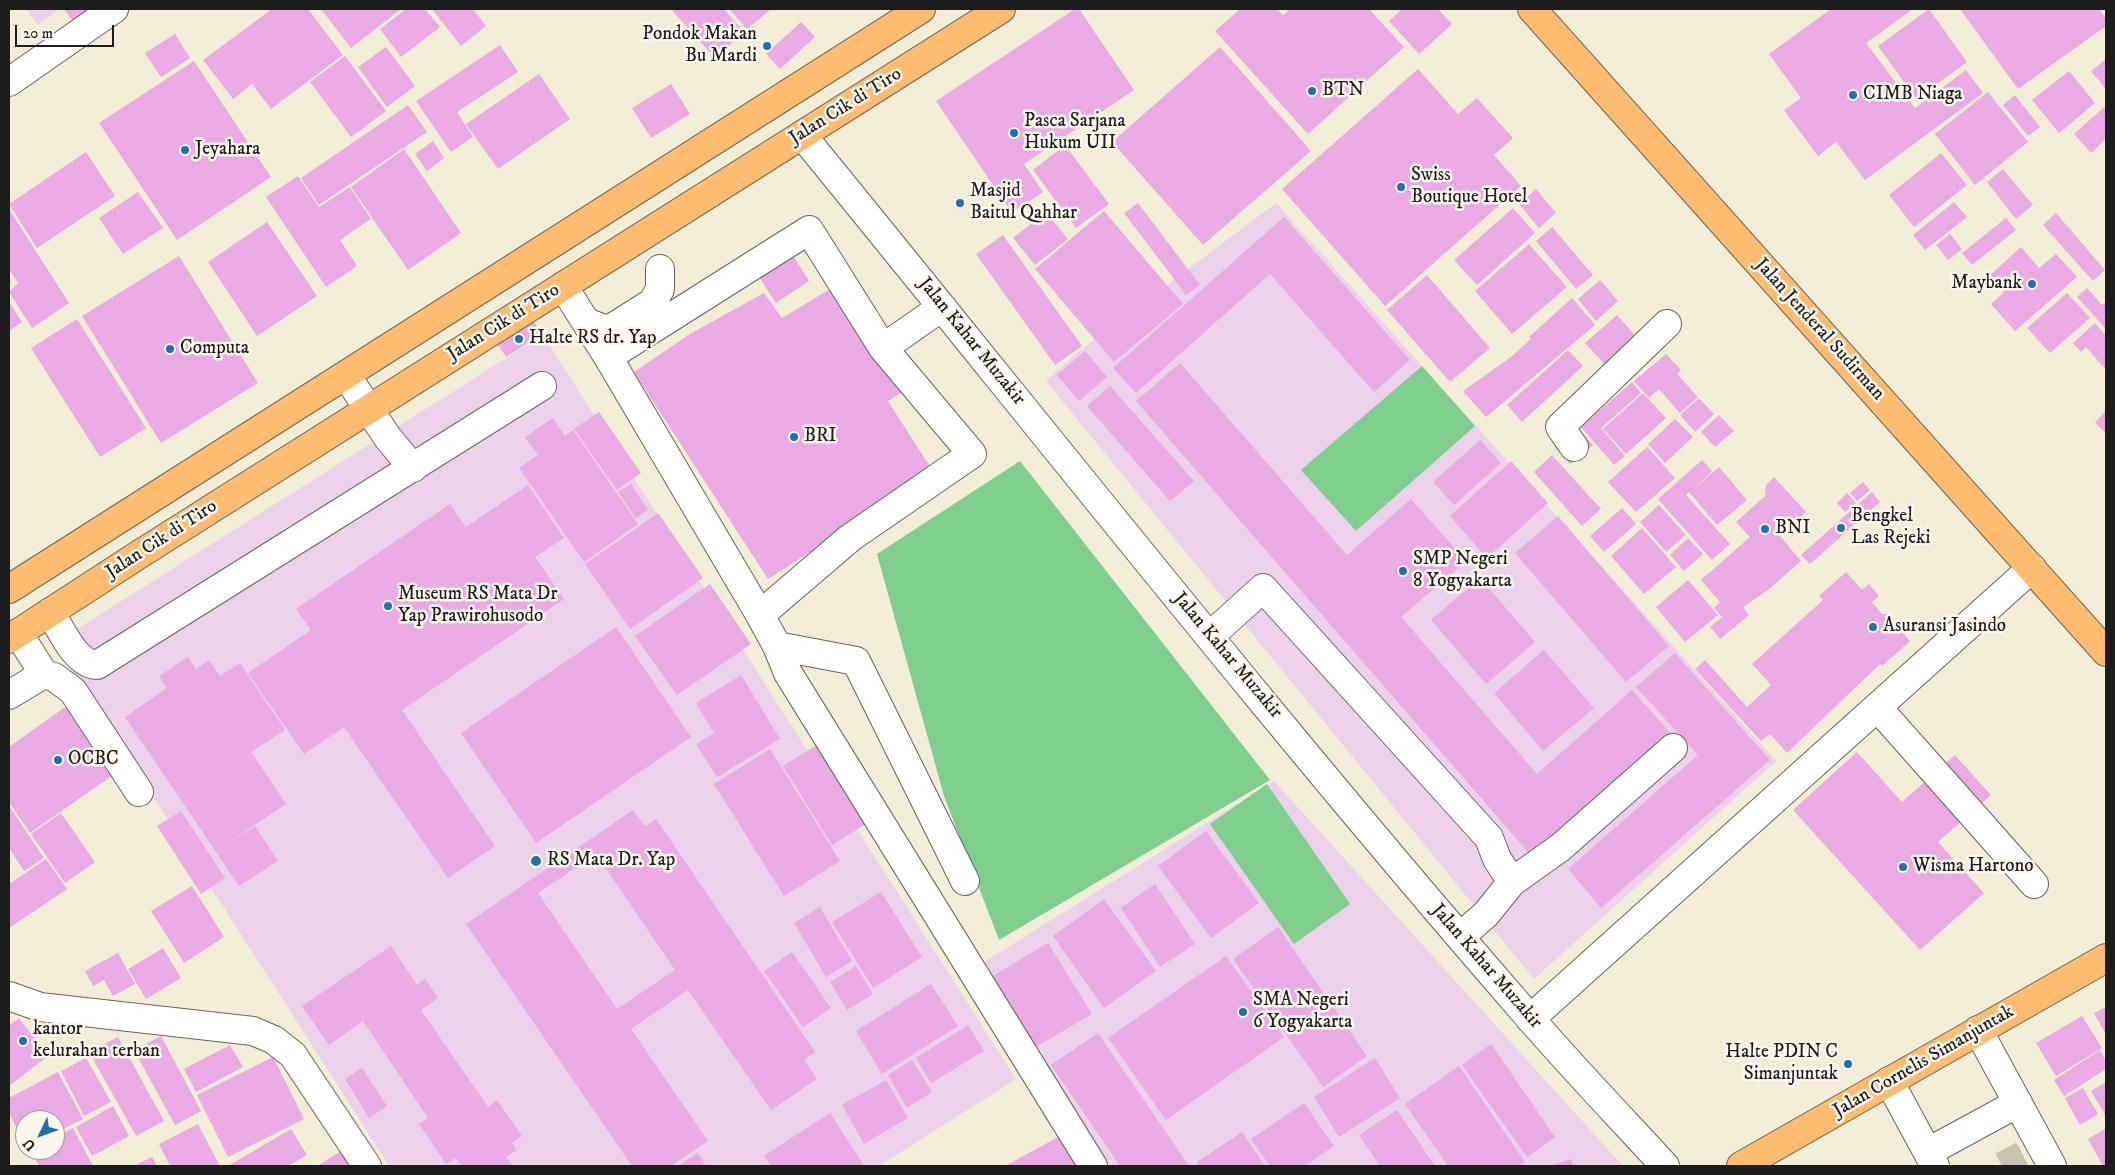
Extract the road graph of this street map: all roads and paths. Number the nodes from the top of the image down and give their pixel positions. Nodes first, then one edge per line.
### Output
1 (114, 9) edge
2 (921, 9) edge
3 (1001, 9) edge
4 (1532, 9) edge
5 (9, 82) edge
6 (776, 101) junction
7 (802, 135) junction
8 (640, 238) junction
9 (660, 269) junction
10 (563, 286) junction
11 (684, 307) junction
12 (942, 307) junction
13 (586, 322) junction
14 (1668, 324) dead end
15 (883, 348) junction
16 (608, 357) junction
17 (346, 375) junction
18 (542, 386) dead end
19 (368, 409) junction
20 (1574, 447) dead end
21 (413, 468) junction
22 (2032, 568) junction
23 (9, 589) edge
24 (50, 612) junction
25 (760, 615) junction
26 (13, 636) edge
27 (1210, 636) junction
28 (778, 646) junction
29 (2106, 652) edge
30 (44, 674) junction
31 (9, 695) edge
32 (1877, 707) junction
33 (1673, 748) dead end
34 (139, 792) dead end
35 (965, 881) dead end
36 (1512, 882) junction
37 (2034, 884) dead end
38 (1460, 937) junction
39 (2106, 958) edge
40 (9, 996) edge
41 (1530, 1019) junction
42 (1978, 1030) junction
43 (1889, 1081) junction
44 (2018, 1103) junction
45 (2039, 1155) edge
46 (1932, 1159) edge
47 (366, 1166) edge
48 (1093, 1166) edge
49 (1664, 1166) edge
50 (1741, 1166) edge

1 - 5 street
2 - 6 main road
3 - 7 main road, Jalan Cik di Tiro
4 - 22 main road, Jalan Jenderal Sudirman
6 - 7 main road
6 - 17 main road
7 - 8 main road, Jalan Cik di Tiro
7 - 12 street, Jalan Kahar Muzakir
8 - 9 street
8 - 10 main road, Jalan Cik di Tiro
9 - 11 street
9 - 13 street
10 - 13 street
10 - 19 main road, Jalan Cik di Tiro
11 - 15 street
11 - 16 street
12 - 15 street
12 - 27 street, Jalan Kahar Muzakir
13 - 16 street
14 - 20 street
15 - 25 street
16 - 25 street
17 - 19 street
17 - 23 main road
18 - 21 street
19 - 21 street
19 - 24 main road, Jalan Cik di Tiro
21 - 24 street
22 - 29 main road, Jalan Jenderal Sudirman
22 - 32 street
24 - 26 main road, Jalan Cik di Tiro
25 - 28 street
26 - 30 street
27 - 36 street
27 - 38 street, Jalan Kahar Muzakir
28 - 35 street
28 - 48 street
30 - 31 street
30 - 34 street
32 - 37 street
32 - 41 street
33 - 36 street
36 - 38 street
38 - 41 street, Jalan Kahar Muzakir
39 - 42 main road, Jalan Cornelis Simanjuntak
40 - 47 street
41 - 49 street, Jalan Kahar Muzakir
42 - 43 main road, Jalan Cornelis Simanjuntak
42 - 44 street
43 - 46 street
43 - 50 main road, Jalan Cornelis Simanjuntak
44 - 45 street
44 - 46 street

